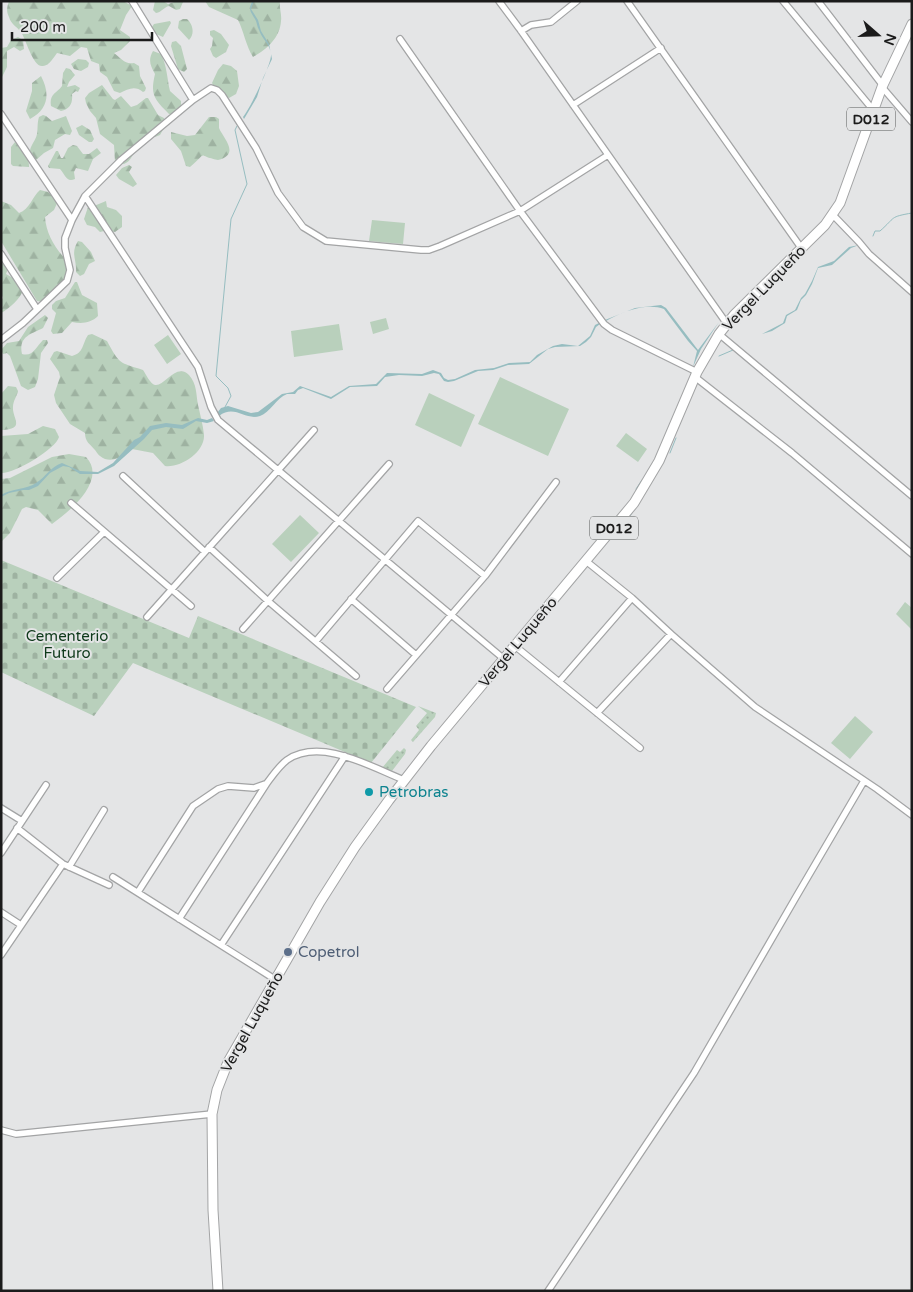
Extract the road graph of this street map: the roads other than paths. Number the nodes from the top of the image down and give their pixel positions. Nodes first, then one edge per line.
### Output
1 (132, 1) edge
2 (499, 1) edge
3 (577, 1) edge
4 (627, 1) edge
5 (783, 1) edge
6 (818, 1) edge
7 (912, 24) edge
8 (522, 31) junction
9 (400, 39) dead end
10 (661, 48) junction
11 (882, 87) junction
12 (193, 100) junction
13 (573, 105) junction
14 (874, 111) junction
15 (1, 114) edge
16 (912, 122) edge
17 (608, 155) junction
18 (85, 196) junction
19 (520, 211) junction
20 (833, 215) junction
21 (72, 220) junction
22 (802, 249) junction
23 (1, 254) edge
24 (912, 292) edge
25 (37, 309) junction
26 (727, 324) junction
27 (719, 334) junction
28 (1, 340) edge
29 (696, 375) junction
30 (314, 430) dead end
31 (389, 464) dead end
32 (278, 470) junction
33 (123, 476) dead end
34 (556, 482) dead end
35 (912, 496) edge
36 (71, 503) dead end
37 (338, 521) junction
38 (104, 532) junction
39 (207, 549) junction
40 (912, 554) edge
41 (385, 560) junction
42 (589, 564) junction
43 (485, 576) junction
44 (57, 578) dead end
45 (171, 589) junction
46 (632, 598) junction
47 (351, 599) junction
48 (268, 601) junction
49 (191, 606) dead end
50 (451, 615) junction
51 (147, 617) dead end
52 (244, 629) dead end
53 (671, 634) junction
54 (316, 641) junction
55 (515, 646) junction
56 (416, 655) junction
57 (504, 659) junction
58 (356, 676) dead end
59 (559, 682) junction
60 (387, 688) dead end
61 (597, 714) junction
62 (640, 748) dead end
63 (345, 756) junction
64 (404, 780) junction
65 (864, 781) junction
66 (267, 783) junction
67 (46, 785) dead end
68 (1, 808) edge
69 (104, 810) dead end
70 (912, 815) edge
71 (22, 821) junction
72 (17, 828) junction
73 (1, 853) edge
74 (63, 864) junction
75 (69, 868) junction
76 (114, 877) dead end
77 (108, 885) dead end
78 (138, 892) junction
79 (1, 912) edge
80 (180, 919) junction
81 (21, 925) junction
82 (221, 945) junction
83 (1, 955) edge
84 (276, 980) junction
85 (212, 1114) junction
86 (1, 1130) edge
87 (218, 1291) edge
88 (548, 1291) edge

1 - 12 street
2 - 8 street
3 - 8 street
4 - 10 street
5 - 14 street
6 - 11 street
7 - 11 main road, Vergel Luqueño / D012
8 - 13 street
9 - 19 street
10 - 13 street
10 - 22 street
11 - 14 main road, Vergel Luqueño / D012
11 - 16 street
12 - 18 street
12 - 19 street
13 - 17 street
14 - 20 main road, Vergel Luqueño / D012
15 - 21 street
17 - 19 street
17 - 26 street
18 - 21 street
18 - 32 street
19 - 29 street
20 - 22 main road, Vergel Luqueño / D012
20 - 24 street
21 - 25 street
22 - 26 main road, Vergel Luqueño / D012
23 - 25 street
25 - 28 street
26 - 27 main road, Vergel Luqueño / D012
27 - 29 main road, Vergel Luqueño / D012
27 - 35 street
29 - 40 street
29 - 42 main road, Vergel Luqueño / D012
30 - 32 street
31 - 37 street
32 - 37 street
32 - 39 street
33 - 39 street
34 - 43 street
36 - 38 street
37 - 41 street
37 - 48 street
38 - 44 street
38 - 45 street
39 - 45 street
39 - 48 street
41 - 43 street
41 - 47 street
41 - 50 street
42 - 46 street
42 - 55 main road, Vergel Luqueño / D012
43 - 50 street
45 - 49 street
45 - 51 street
46 - 53 street
46 - 59 street
47 - 54 street
47 - 56 street
48 - 52 street
48 - 54 street
50 - 56 street
50 - 57 street
53 - 61 street
53 - 65 street
54 - 58 street
55 - 57 main road, Vergel Luqueño / D012
55 - 59 street
56 - 60 street
57 - 64 main road, Vergel Luqueño / D012
59 - 61 street
61 - 62 street
63 - 64 street
63 - 66 street
63 - 82 street
64 - 84 main road, Vergel Luqueño / D012
65 - 70 street
65 - 88 street
66 - 78 street
66 - 80 street
67 - 71 street
68 - 71 street
69 - 75 street
71 - 72 street
72 - 73 street
72 - 74 street
74 - 75 street
74 - 81 street
75 - 77 street
76 - 78 street
78 - 80 street
79 - 81 street
80 - 82 street
81 - 83 street
82 - 84 street
84 - 85 main road, Vergel Luqueño / D012
85 - 86 street
85 - 87 main road, Vergel Luqueño / D012

